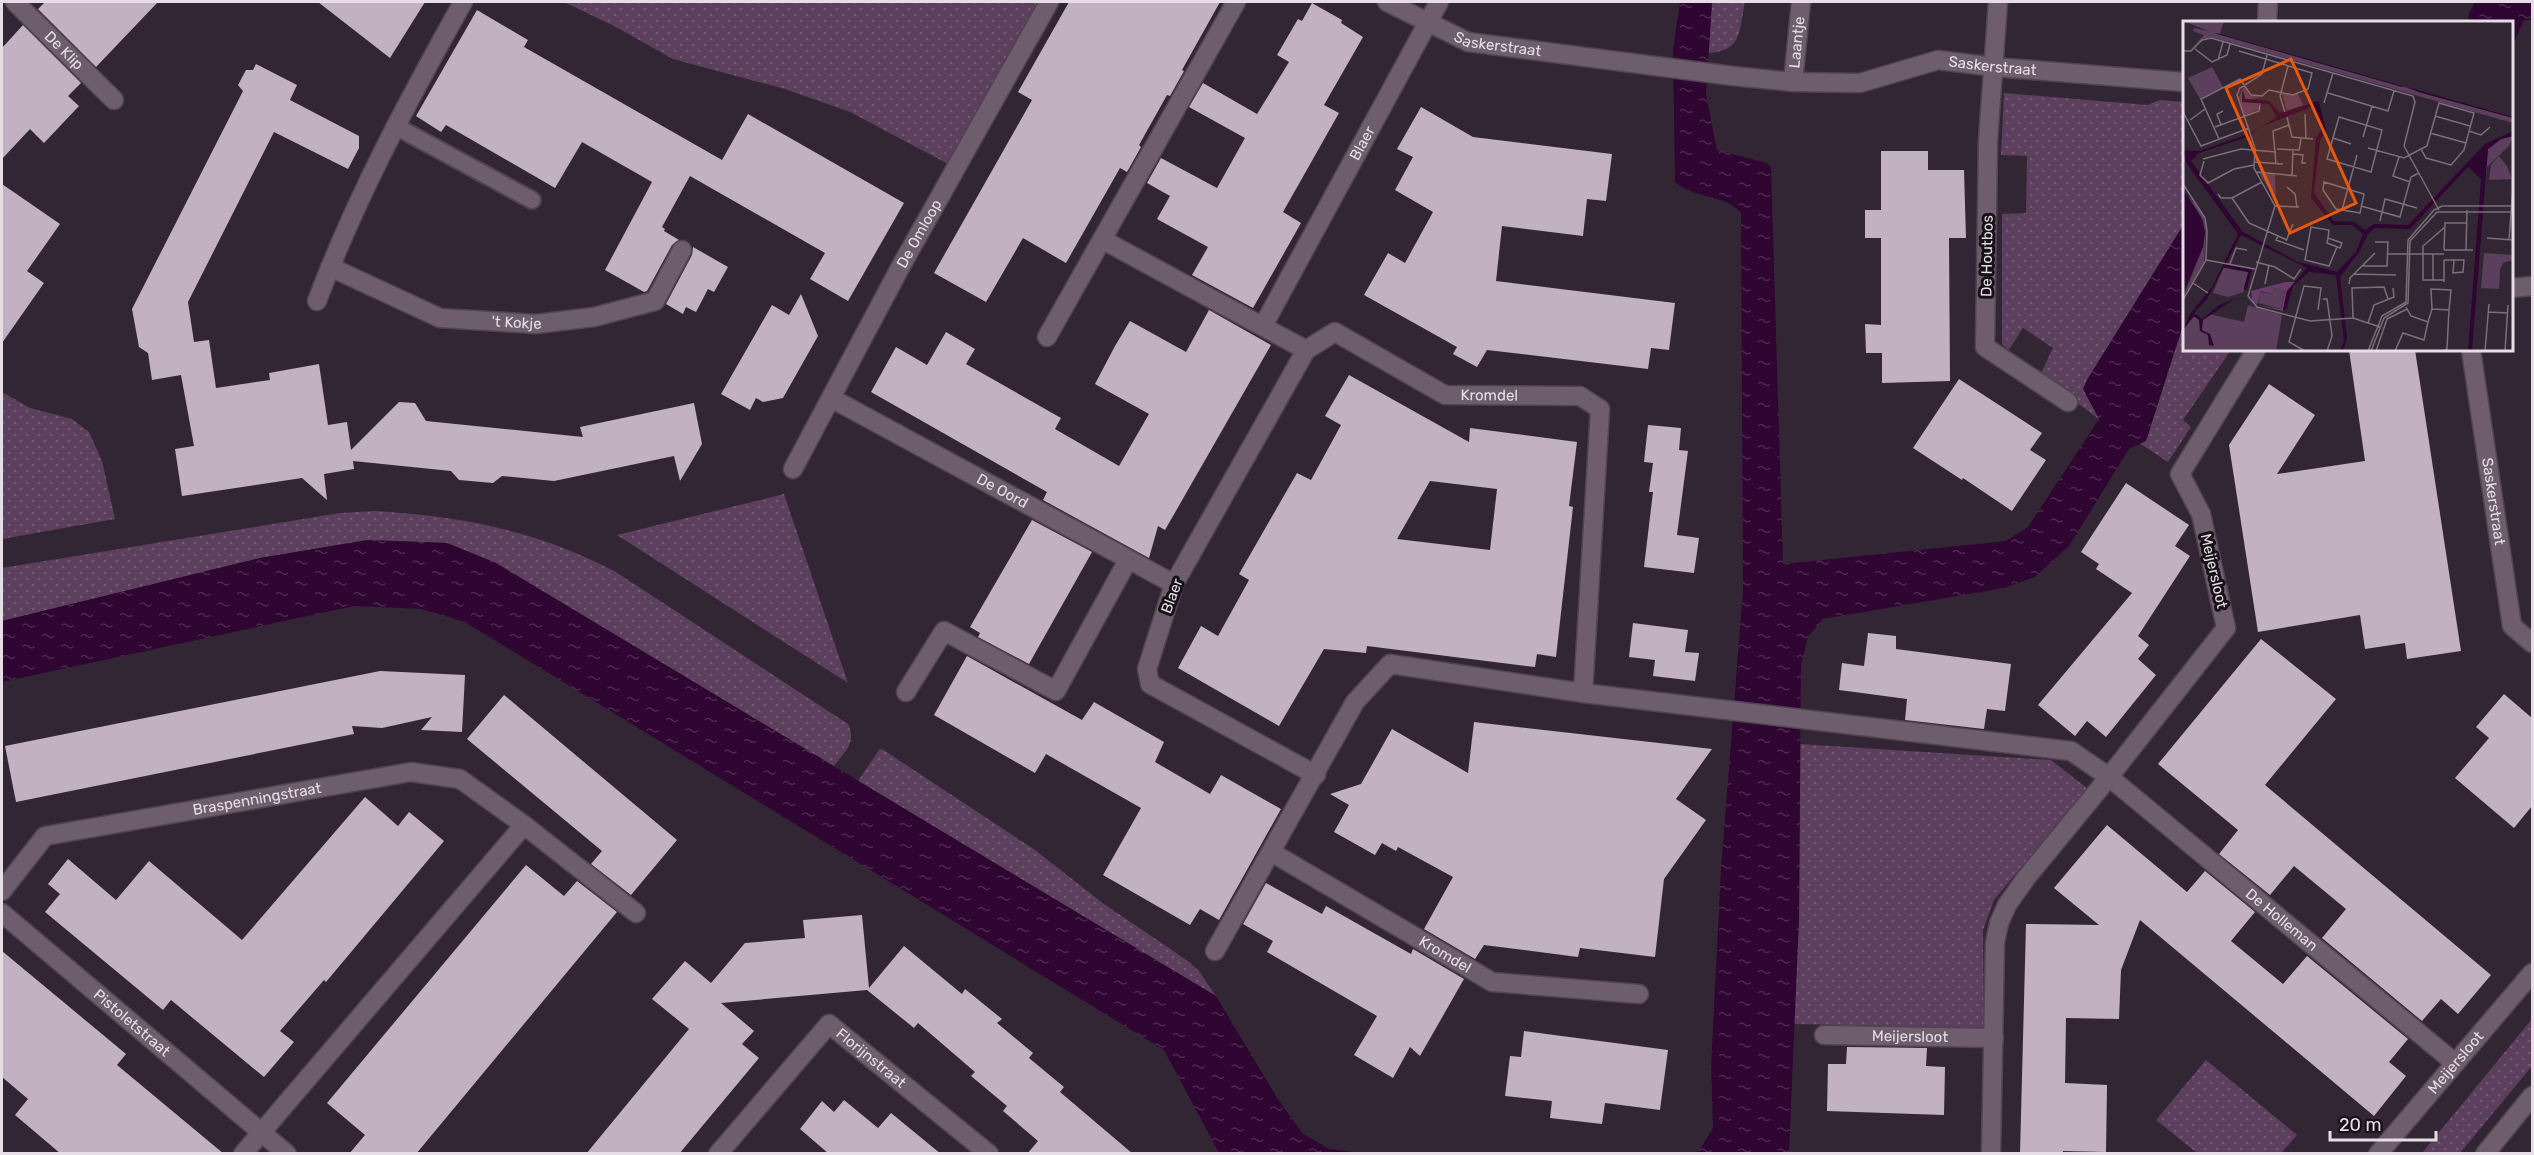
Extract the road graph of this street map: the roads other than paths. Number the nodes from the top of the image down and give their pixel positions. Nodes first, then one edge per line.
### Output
1 (15, 2) edge
2 (463, 2) edge
3 (1049, 2) edge
4 (1236, 2) edge
5 (1387, 2) edge
6 (1439, 2) edge
7 (1801, 2) edge
8 (1998, 2) edge
9 (2268, 2) edge
10 (2267, 21) edge
11 (1427, 22) junction
12 (1995, 67) junction
13 (1793, 82) junction
14 (2183, 82) edge
15 (114, 100) dead end
16 (394, 126) junction
17 (532, 200) dead end
18 (1104, 240) junction
19 (682, 250) dead end
20 (330, 267) junction
21 (2532, 286) edge
22 (2513, 288) edge
23 (317, 301) dead end
24 (1263, 326) junction
25 (1047, 338) dead end
26 (1306, 350) junction
27 (2255, 351) edge
28 (2471, 351) edge
29 (831, 398) junction
30 (2068, 402) dead end
31 (793, 469) dead end
32 (1128, 560) junction
33 (1174, 584) junction
34 (2532, 643) edge
35 (906, 692) dead end
36 (1582, 693) junction
37 (1316, 775) junction
38 (2109, 777) junction
39 (524, 825) junction
40 (1271, 852) junction
41 (2, 891) edge
42 (2, 913) edge
43 (636, 913) dead end
44 (1215, 951) dead end
45 (2532, 973) edge
46 (1639, 994) dead end
47 (1824, 1035) dead end
48 (1994, 1038) junction
49 (2455, 1063) junction
50 (2532, 1096) edge
51 (261, 1132) junction
52 (243, 1154) edge
53 (287, 1154) edge
54 (718, 1154) edge
55 (989, 1154) edge
56 (1990, 1154) edge
57 (2378, 1154) edge
58 (2485, 1154) edge

1 - 15 street, De Klip
2 - 16 street
3 - 29 street, De Omloop
4 - 18 street
5 - 11 street, Saskerstraat
6 - 11 street, Blaer
7 - 13 street, Laantje
8 - 12 street
9 - 10 street
11 - 13 street, Saskerstraat
11 - 24 street, Blaer
12 - 13 street, Saskerstraat
12 - 14 street, Saskerstraat
12 - 30 street, De Houtbos
16 - 17 lane
16 - 20 street
18 - 24 street
18 - 25 street
19 - 20 street, 't Kokje
20 - 23 street
21 - 22 street
24 - 26 street
26 - 33 street, Blaer
26 - 36 street, Kromdel
27 - 38 street, Meijersloot
28 - 34 street, Saskerstraat
29 - 31 street, De Omloop
29 - 32 street, De Oord
32 - 33 street, De Oord
32 - 35 street
33 - 37 street, Blaer
36 - 37 street
36 - 38 street
37 - 40 street
38 - 48 street, Meijersloot
38 - 49 street, De Holleman
39 - 41 street, Braspenningstraat
39 - 43 street, Braspenningstraat
39 - 51 street
40 - 44 street
40 - 46 street, Kromdel
42 - 51 street, Pistoletstraat
45 - 49 street, Meijersloot
47 - 48 street, Meijersloot
48 - 56 street, Meijersloot
49 - 57 street, Meijersloot
50 - 58 street
51 - 52 street
51 - 53 street
54 - 55 street, Florijnstraat

